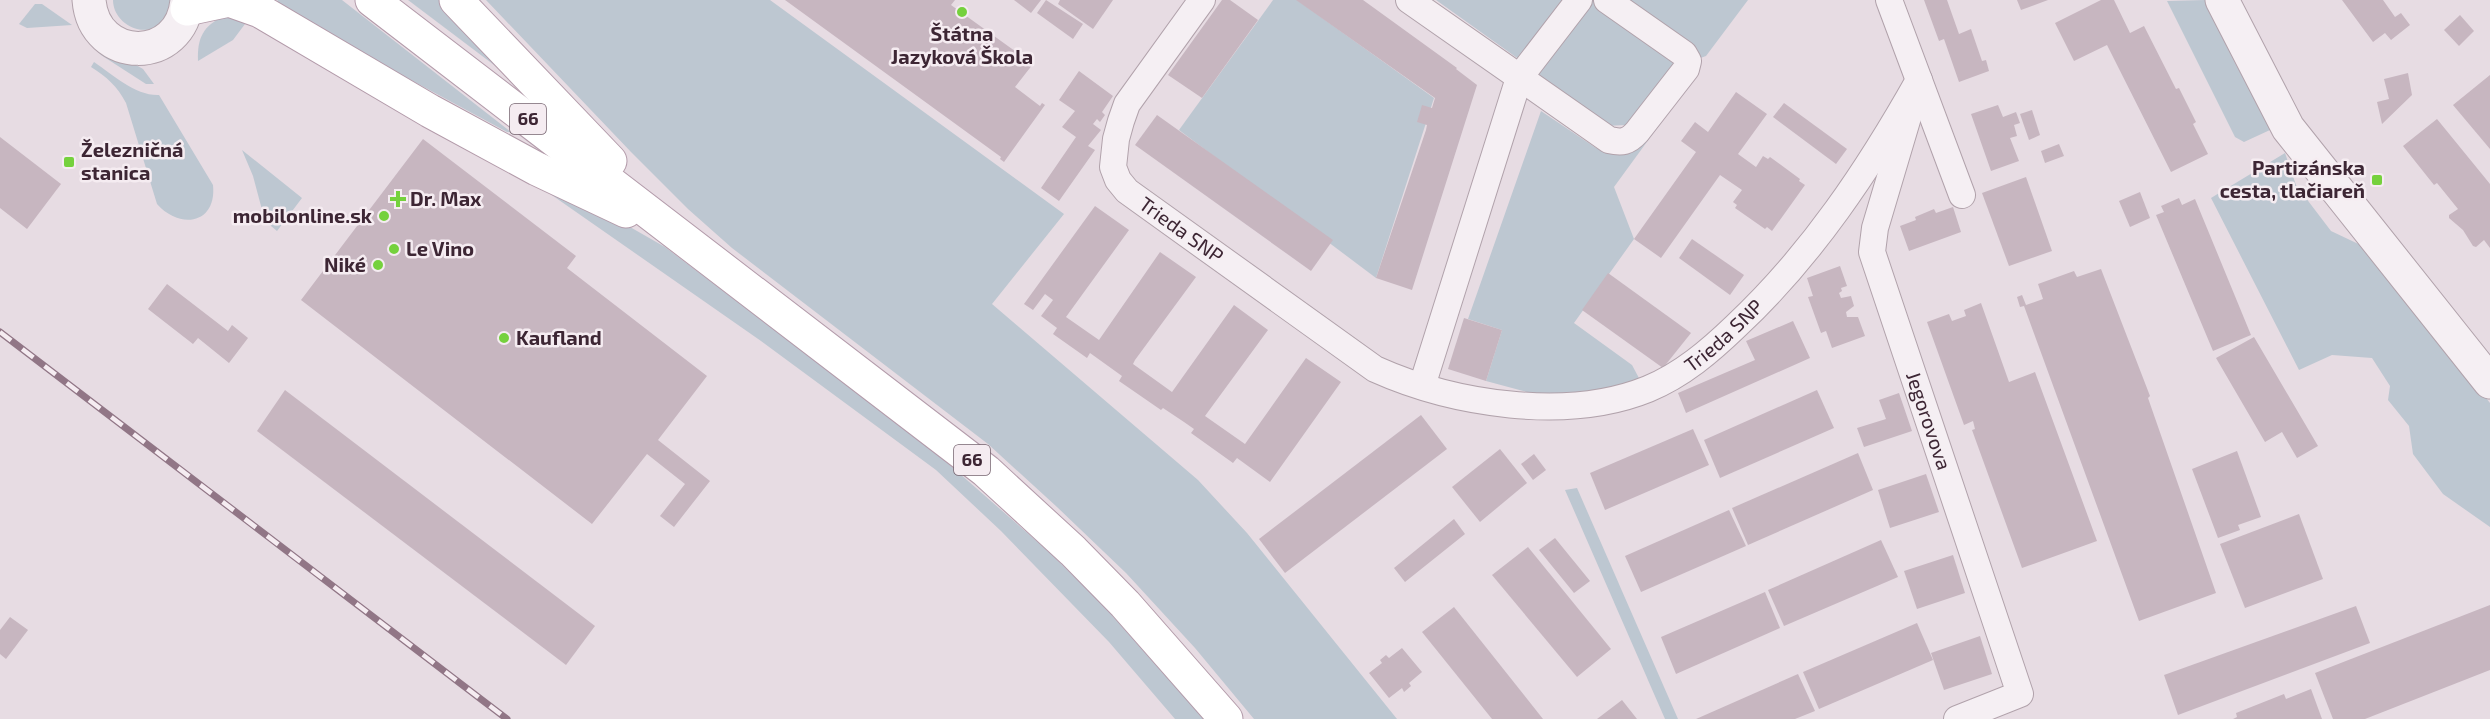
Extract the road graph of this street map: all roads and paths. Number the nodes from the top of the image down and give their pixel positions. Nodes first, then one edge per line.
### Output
1 (89, 0) edge
2 (372, 0) edge
3 (456, 0) edge
4 (1202, 0) edge
5 (1409, 0) edge
6 (1579, 0) edge
7 (1607, 0) edge
8 (1889, 0) edge
9 (2222, 0) edge
10 (187, 5) edge
11 (1519, 78) junction
12 (1919, 80) junction
13 (1962, 195) dead end
14 (684, 238) junction
15 (2490, 382) edge
16 (1422, 386) junction
17 (1226, 719) edge
18 (1957, 719) edge

1 - 10 street
2 - 14 main road, 66
3 - 14 main road
4 - 16 street, Trieda SNP
5 - 11 street
6 - 11 street
7 - 11 street
8 - 12 street
9 - 15 street
10 - 14 main road
11 - 16 street
12 - 13 street
12 - 16 street, Trieda SNP
12 - 18 street, Jegorovova
14 - 17 main road, 66

